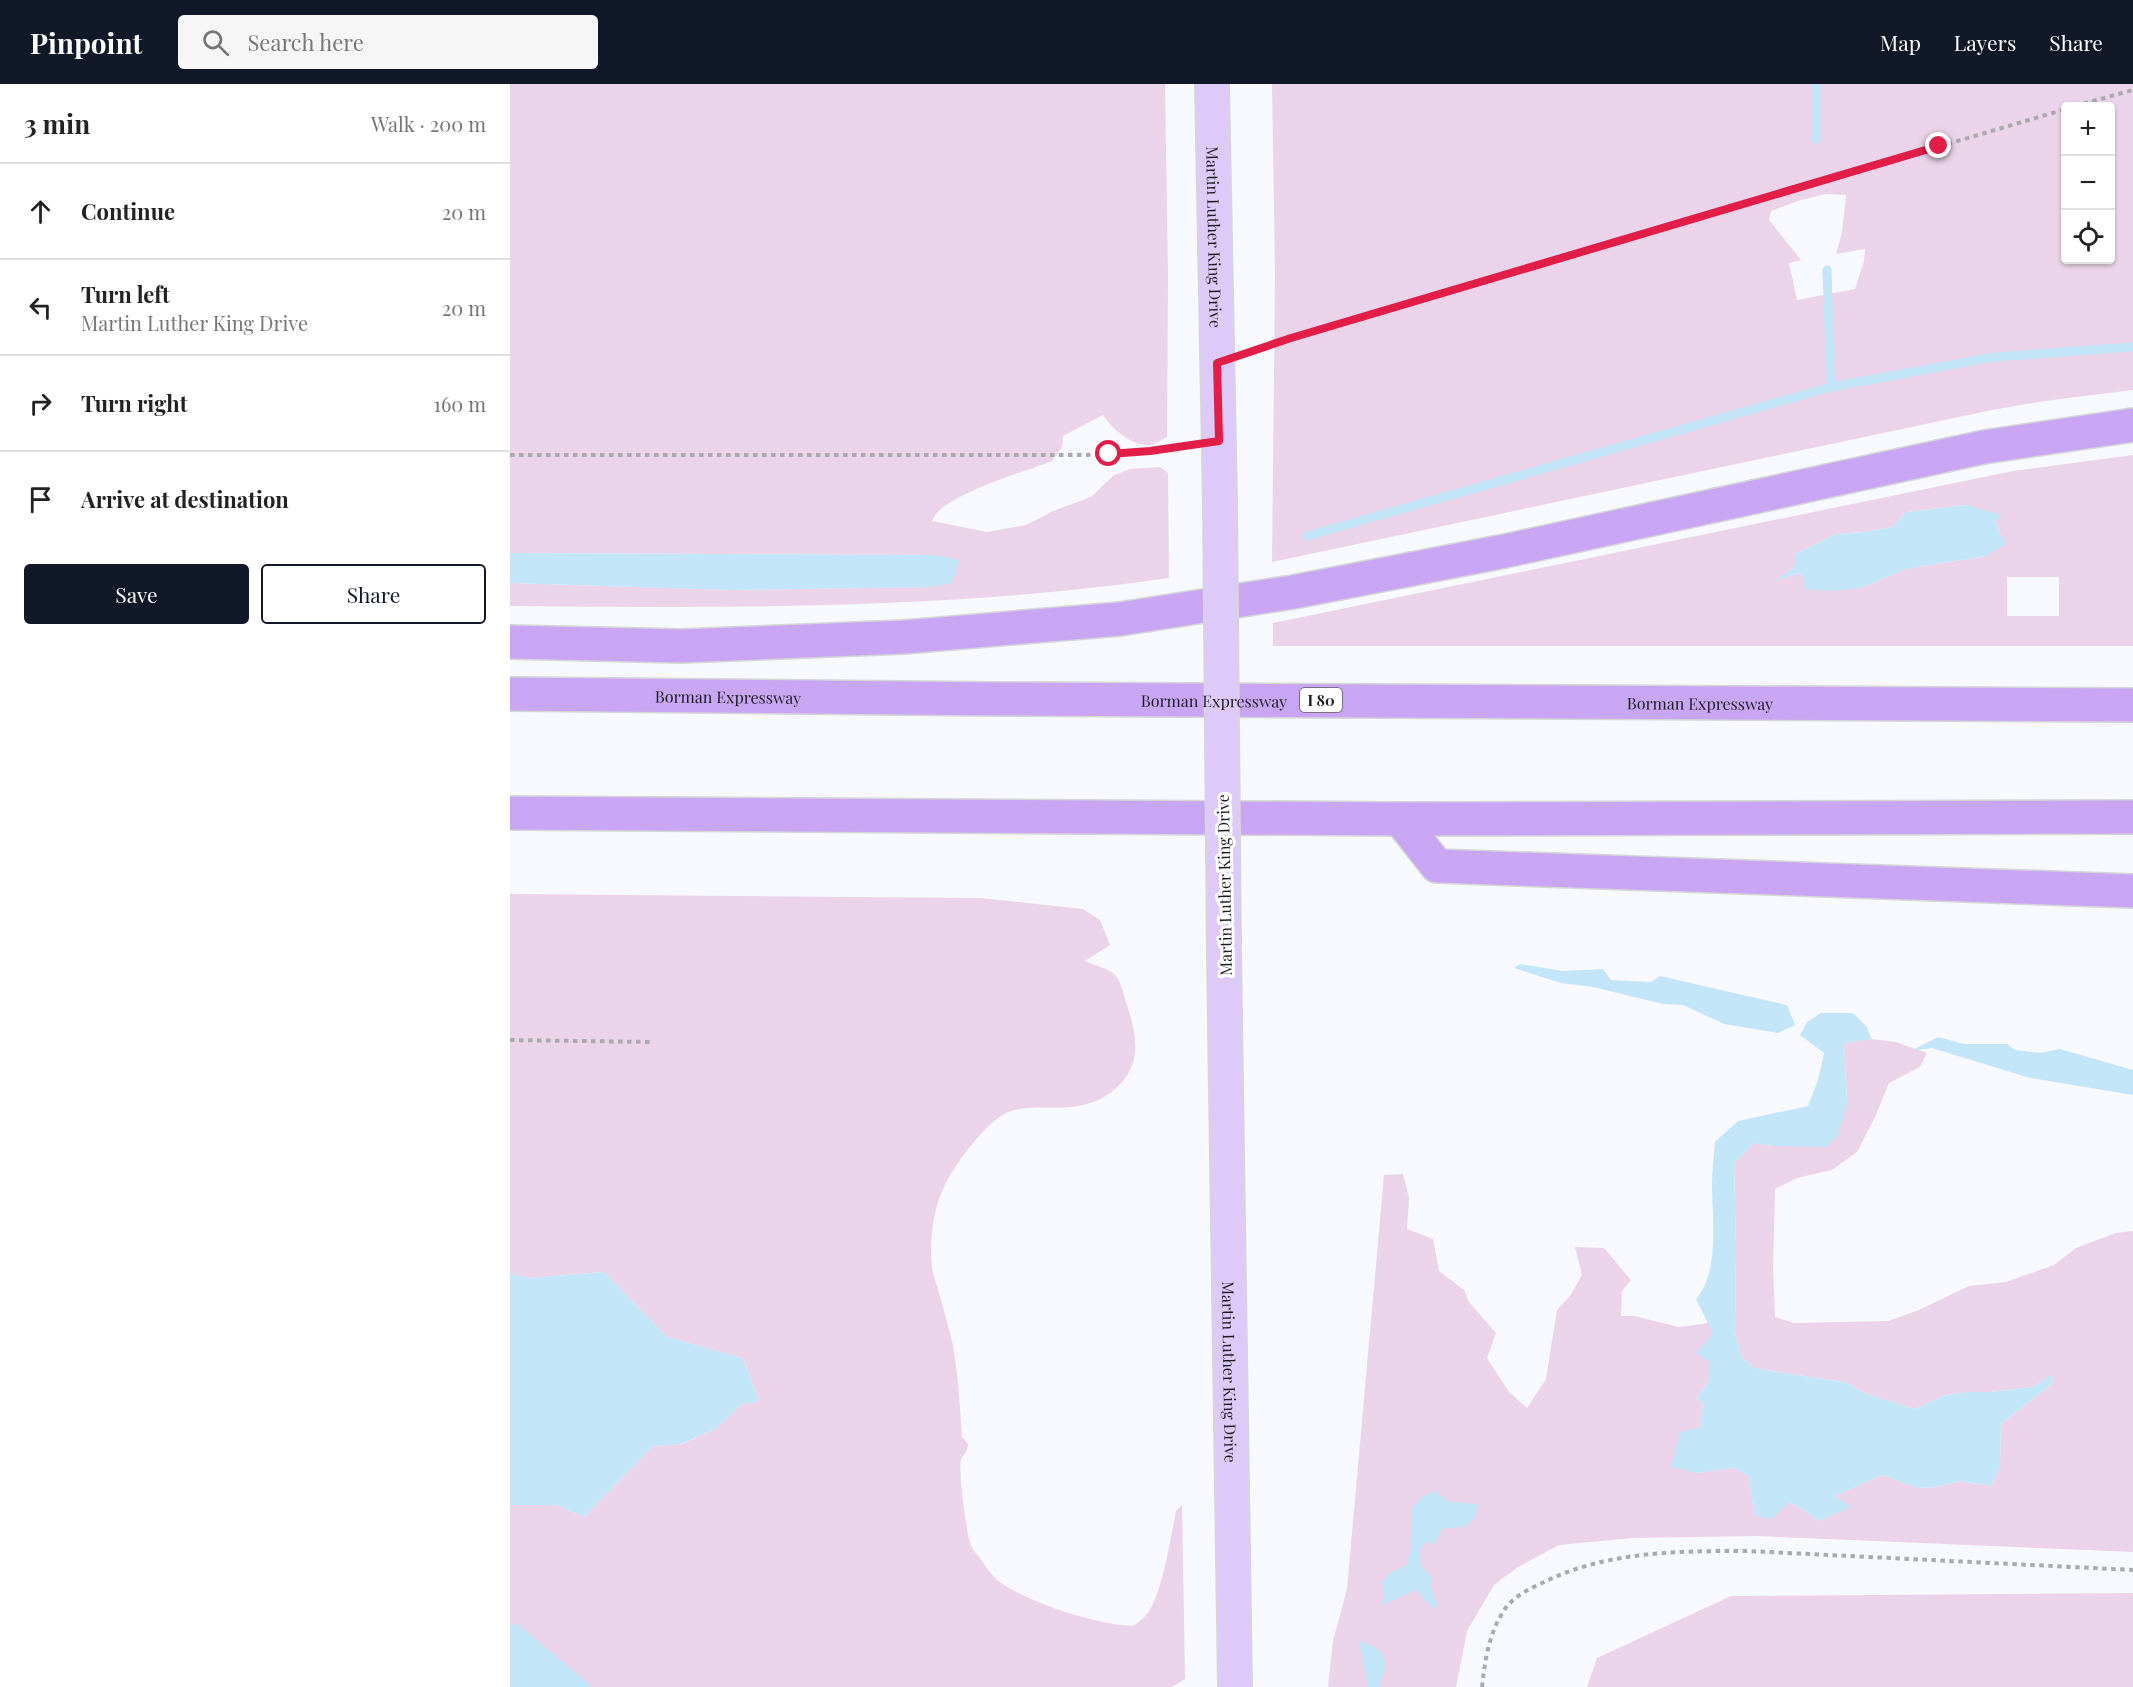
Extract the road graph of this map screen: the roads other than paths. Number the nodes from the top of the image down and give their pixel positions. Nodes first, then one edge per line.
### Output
1 (1212, 84) edge
2 (2133, 425) edge
3 (510, 642) edge
4 (510, 694) edge
5 (2133, 705) edge
6 (510, 813) edge
7 (2133, 817) edge
8 (1400, 819) junction
9 (2133, 891) edge
10 (1235, 1687) edge

1 - 10 main road, Martin Luther King Drive, bridge
2 - 3 highway
4 - 5 highway, Borman Expressway / I 80
6 - 8 highway
7 - 8 highway
8 - 9 highway

